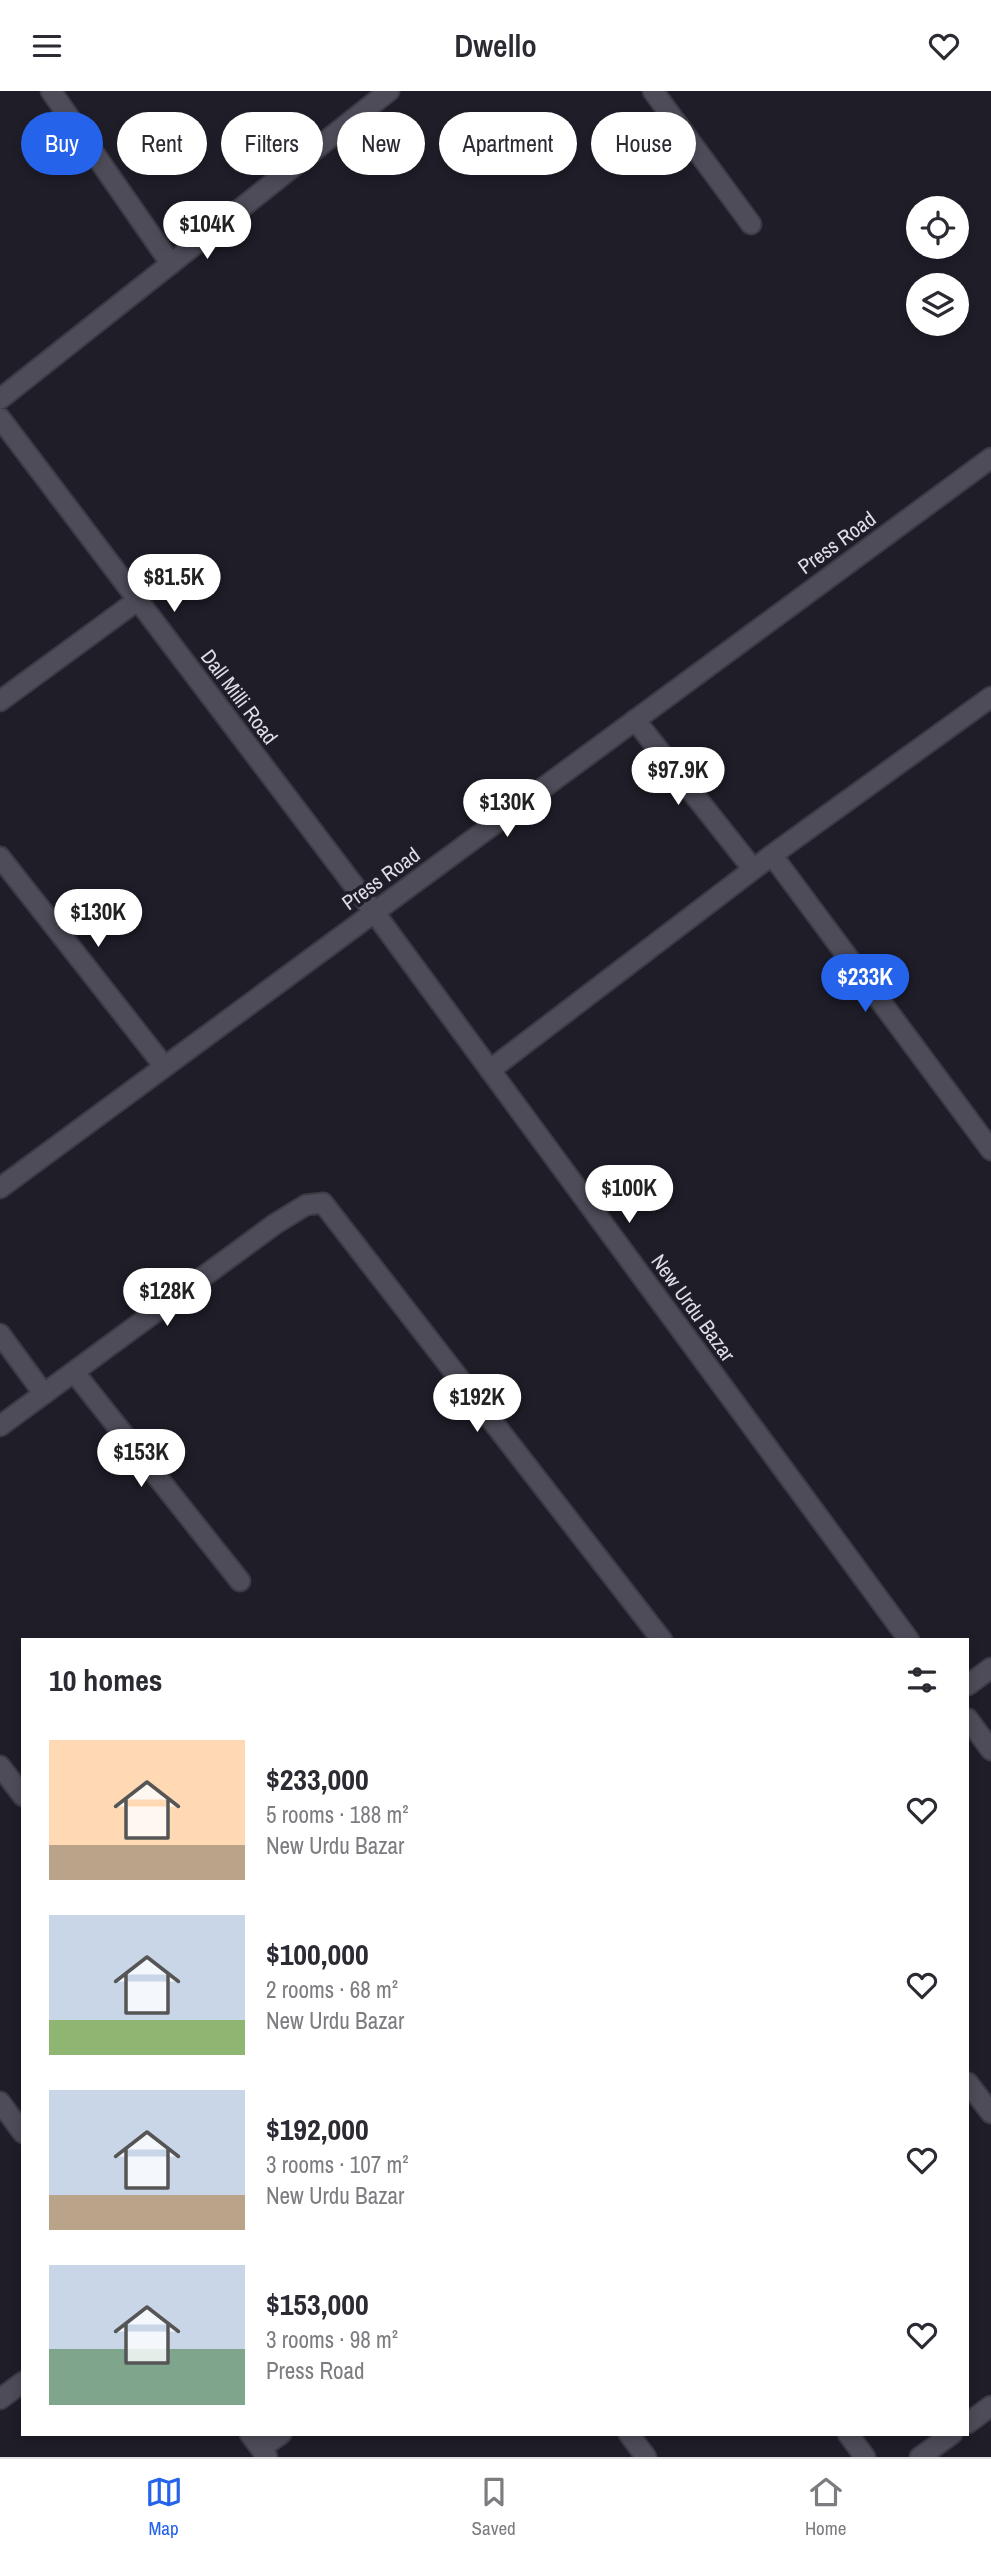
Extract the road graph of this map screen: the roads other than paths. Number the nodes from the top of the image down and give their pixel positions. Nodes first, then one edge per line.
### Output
1 (51, 91) edge
2 (389, 91) edge
3 (653, 91) edge
4 (751, 224) dead end
5 (171, 264) junction
6 (0, 399) edge
7 (0, 418) edge
8 (991, 458) edge
9 (138, 600) junction
10 (991, 697) edge
11 (0, 701) edge
12 (635, 720) junction
13 (316, 835) joint
14 (772, 855) junction
15 (0, 857) edge
16 (753, 869) junction
17 (374, 912) junction
18 (164, 1066) junction
19 (490, 1070) junction
20 (991, 1150) edge
21 (0, 1188) edge
22 (0, 1334) edge
23 (74, 1372) junction
24 (44, 1394) junction
25 (0, 1426) edge
26 (240, 1581) dead end
27 (660, 1638) edge
28 (908, 1638) edge
29 (991, 1668) edge
30 (969, 1684) edge
31 (969, 1720) edge
32 (991, 1749) edge
33 (0, 1766) edge
34 (21, 1793) edge
35 (969, 2084) edge
36 (0, 2102) edge
37 (991, 2113) edge
38 (21, 2130) edge
39 (21, 2383) edge
40 (0, 2399) edge
41 (991, 2406) edge
42 (969, 2422) edge
43 (278, 2436) edge
44 (630, 2436) edge
45 (849, 2436) edge
46 (948, 2436) edge
47 (259, 2447) edge
48 (646, 2457) edge
49 (865, 2457) edge
50 (920, 2457) edge

1 - 5 street
2 - 5 street
3 - 4 street
5 - 6 street
7 - 9 street, Dall Milli Road
8 - 12 street, Press Road
9 - 11 street
9 - 13 street, Dall Milli Road
10 - 14 street
12 - 16 street
12 - 17 street, Press Road
13 - 17 street, New Urdu Bazar
14 - 16 street
14 - 20 street
15 - 18 street
16 - 19 street
17 - 18 street, Press Road
17 - 19 street, New Urdu Bazar
18 - 21 street, Press Road
19 - 28 street, New Urdu Bazar
22 - 24 street
23 - 24 street
23 - 26 street
23 - 27 street
24 - 25 street
29 - 30 street
31 - 32 street
33 - 34 street
35 - 37 street
36 - 38 street
39 - 40 street
41 - 42 street
43 - 47 street
44 - 48 street
45 - 49 street
46 - 50 street

